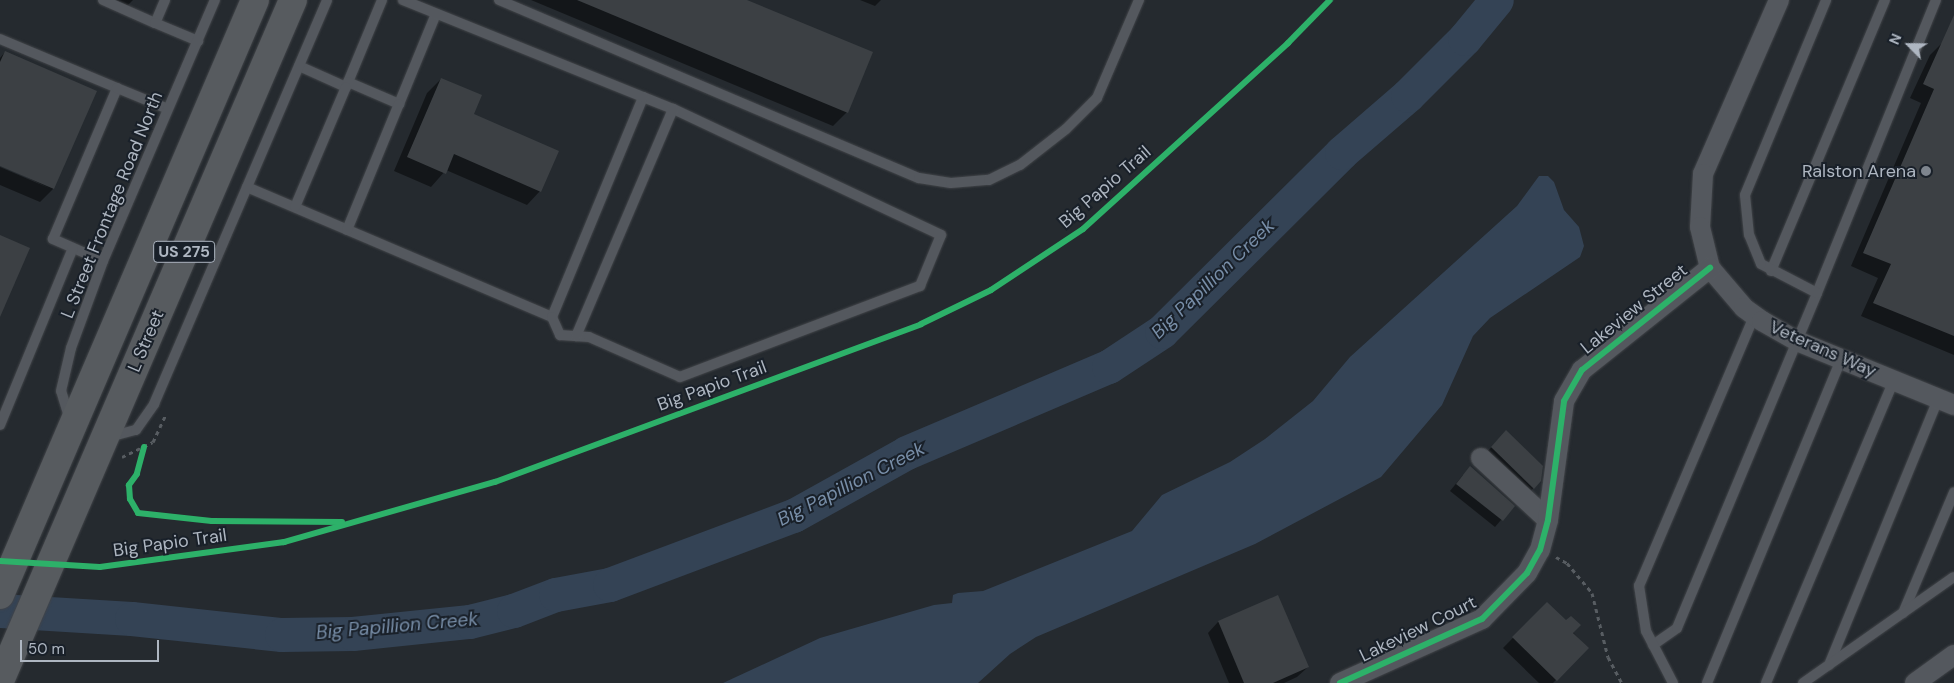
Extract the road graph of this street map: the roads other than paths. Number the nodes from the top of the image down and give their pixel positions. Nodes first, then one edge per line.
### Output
1 (103, 0) edge
2 (165, 0) edge
3 (215, 0) edge
4 (254, 0) edge
5 (293, 0) edge
6 (327, 0) edge
7 (382, 0) edge
8 (403, 0) edge
9 (498, 0) edge
10 (1139, 0) edge
11 (1779, 0) edge
12 (1826, 0) edge
13 (1885, 0) edge
14 (1936, 0) edge
15 (436, 14) junction
16 (155, 23) junction
17 (0, 39) edge
18 (198, 41) junction
19 (299, 66) junction
20 (347, 84) junction
21 (117, 88) junction
22 (643, 97) junction
23 (400, 104) junction
24 (168, 109) junction
25 (673, 109) junction
26 (247, 186) junction
27 (295, 207) junction
28 (347, 230) junction
29 (73, 248) junction
30 (103, 260) junction
31 (1710, 268) junction
32 (1771, 271) junction
33 (1817, 293) junction
34 (1754, 316) junction
35 (552, 317) junction
36 (576, 336) junction
37 (1797, 340) junction
38 (1841, 359) junction
39 (1894, 380) junction
40 (1564, 401) joint
41 (1946, 402) edge
42 (0, 425) edge
43 (72, 426) junction
44 (104, 437) junction
45 (1481, 458) dead end
46 (1954, 492) edge
47 (1548, 520) junction
48 (1954, 577) edge
49 (0, 594) edge
50 (1902, 614) junction
51 (1653, 645) junction
52 (1954, 655) edge
53 (1829, 665) junction
54 (0, 681) edge
55 (1340, 683) edge
56 (1673, 683) edge
57 (1707, 683) edge
58 (1766, 683) edge
59 (1803, 683) edge
60 (1915, 683) edge

1 - 16 lane
2 - 16 lane
3 - 18 lane, L Street Frontage Road North
4 - 43 main road, L Street / US 275
5 - 44 main road, L Street / US 275
6 - 19 lane
7 - 20 lane
8 - 15 lane
9 - 10 lane
11 - 31 street, Lakeview Street
12 - 32 lane
13 - 32 lane
14 - 33 lane
15 - 22 lane
15 - 23 lane
16 - 18 lane
17 - 21 lane
18 - 24 lane, L Street Frontage Road North
19 - 20 lane
19 - 26 lane
20 - 23 lane
20 - 27 lane
21 - 24 lane
21 - 29 lane
22 - 25 lane
22 - 35 lane
23 - 28 lane
24 - 30 lane, L Street Frontage Road North
25 - 36 lane
25 - 36 lane
26 - 27 lane
26 - 44 lane
27 - 28 lane
28 - 35 lane
29 - 30 lane
29 - 42 lane
30 - 43 lane, L Street Frontage Road North
31 - 34 street, Veterans Way
31 - 40 street, Lakeview Street
32 - 33 lane
33 - 37 lane
34 - 37 street, Veterans Way
34 - 51 lane
35 - 36 lane
37 - 38 street, Veterans Way
37 - 51 lane
38 - 39 street, Veterans Way
38 - 57 lane
39 - 41 street, Veterans Way
39 - 58 lane
40 - 47 street, Lakeview Court
41 - 53 lane
43 - 49 main road, L Street / US 275
44 - 54 main road, L Street / US 275
45 - 47 street
46 - 50 lane
47 - 55 street, Lakeview Court
48 - 50 lane
50 - 53 lane
51 - 56 lane
52 - 60 street
53 - 59 lane

